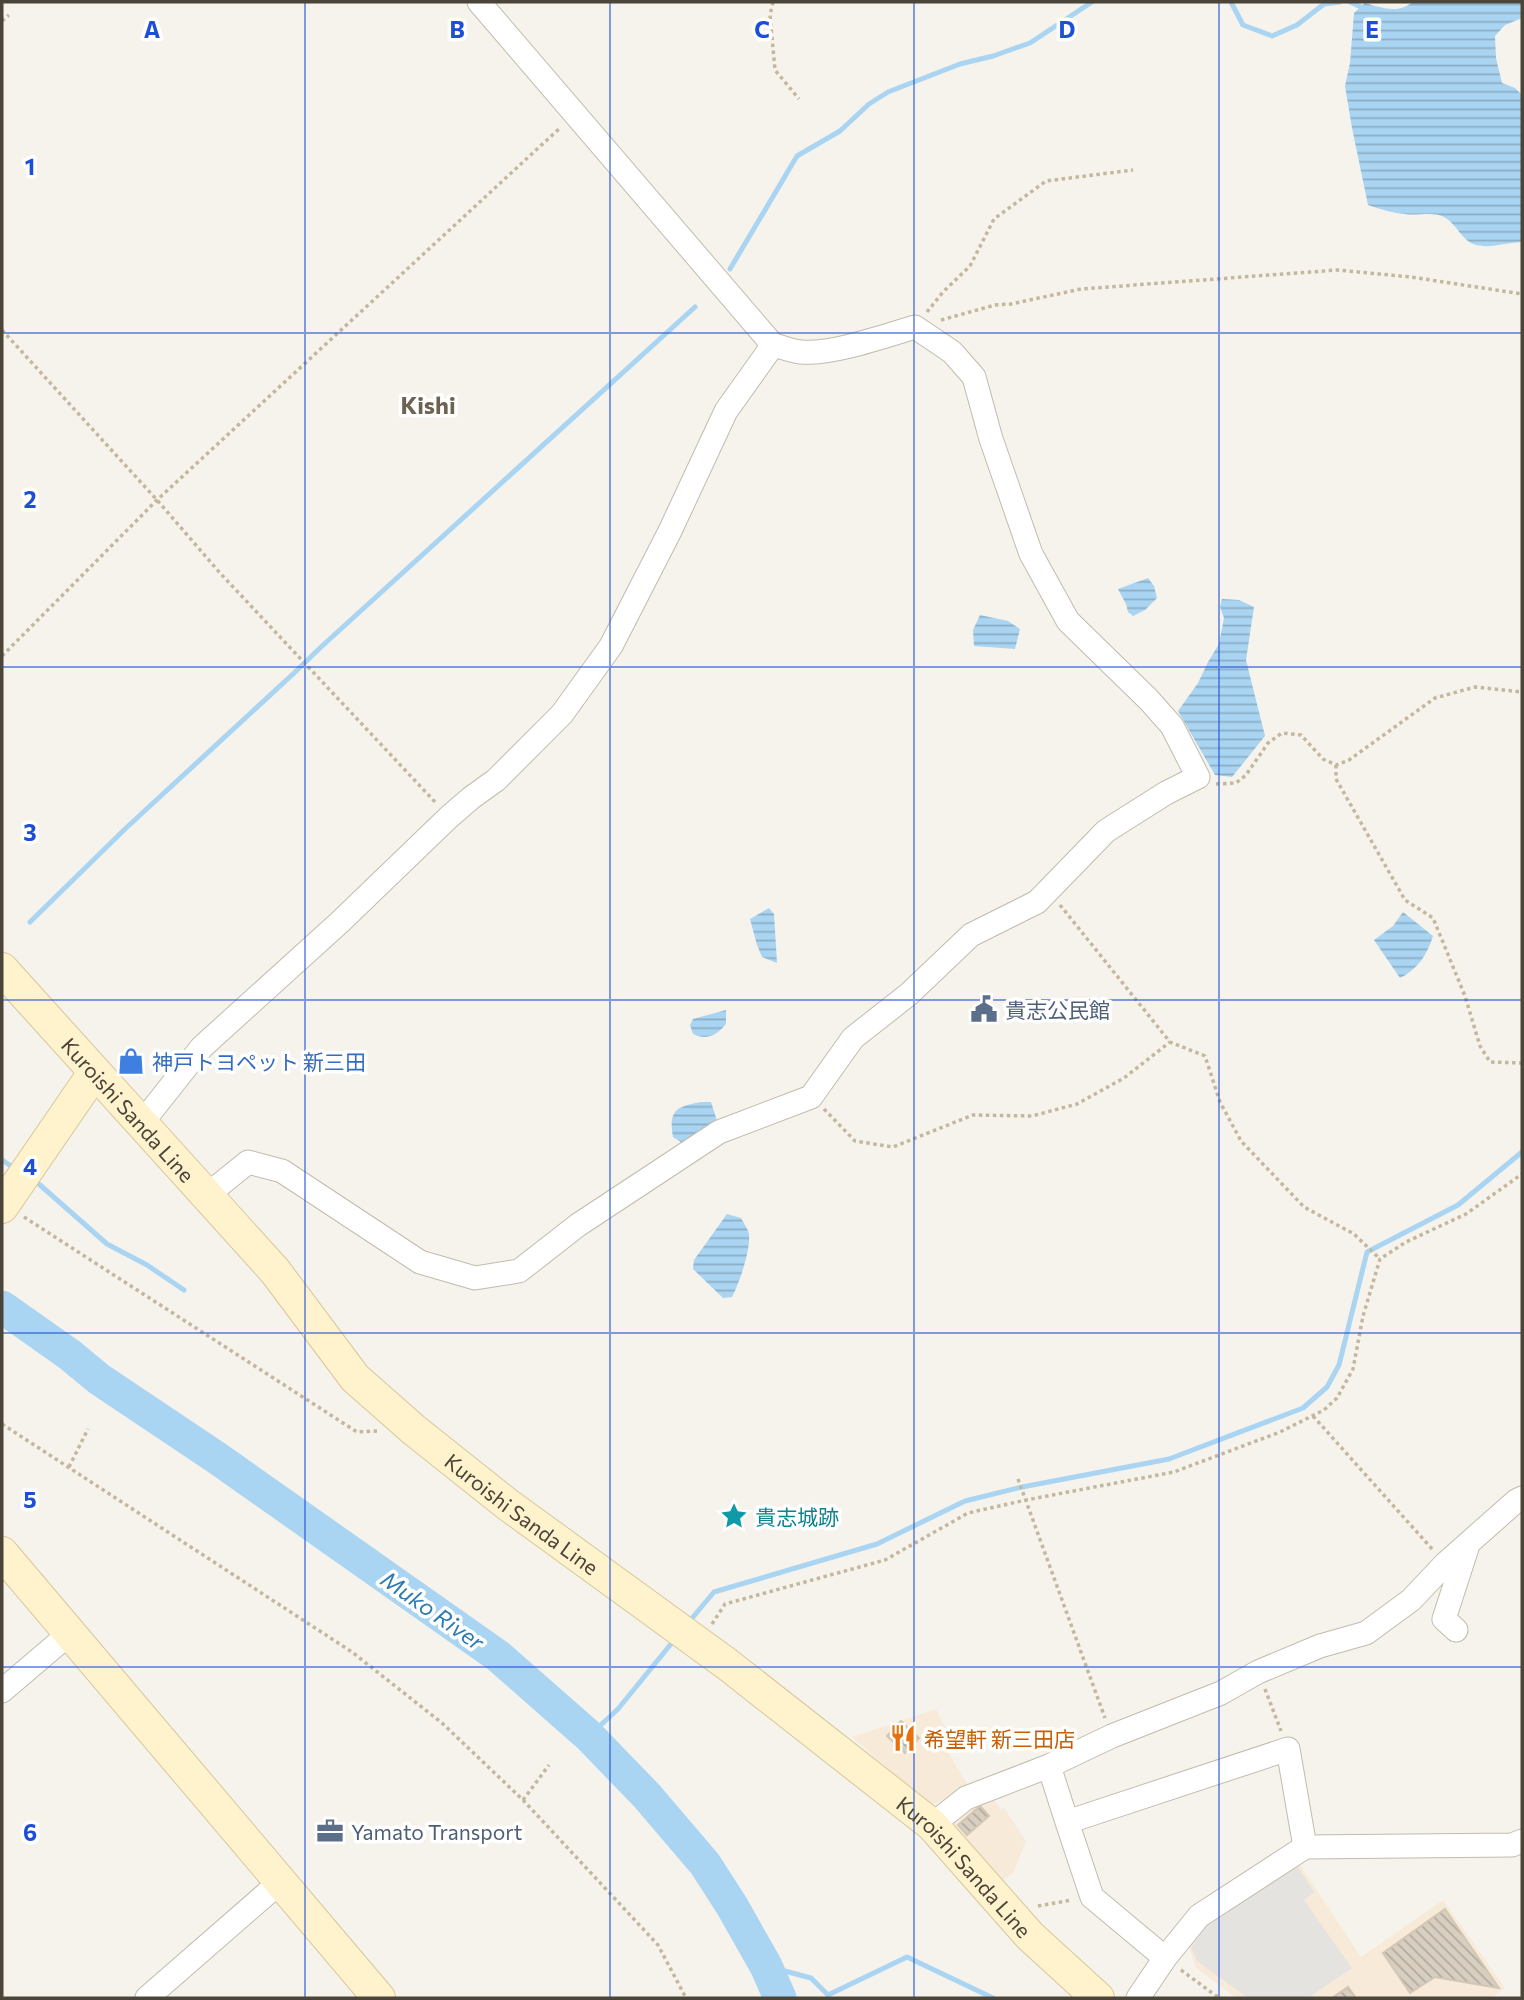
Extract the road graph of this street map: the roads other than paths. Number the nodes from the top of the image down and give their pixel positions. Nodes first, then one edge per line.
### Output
1 (479, 2) edge
2 (773, 345) junction
3 (2, 969) edge
4 (94, 1073) junction
5 (141, 1124) junction
6 (206, 1196) junction
7 (3, 1206) edge
8 (1522, 1498) edge
9 (1468, 1545) junction
10 (2, 1553) edge
11 (1456, 1630) dead end
12 (70, 1633) junction
13 (2, 1691) edge
14 (1048, 1766) junction
15 (1067, 1822) junction
16 (932, 1825) junction
17 (1522, 1841) edge
18 (1305, 1847) junction
19 (280, 1882) junction
20 (1165, 1958) junction
21 (147, 1998) edge
22 (379, 1998) edge
23 (1098, 1998) edge
24 (1138, 1998) edge

1 - 2 street
2 - 5 street
2 - 6 street
3 - 4 main road, Kuroishi Sanda Line
4 - 5 main road, Kuroishi Sanda Line
4 - 7 main road
5 - 6 main road, Kuroishi Sanda Line
6 - 16 main road, Kuroishi Sanda Line
8 - 9 street
9 - 11 street
9 - 14 street
10 - 12 main road
12 - 13 street
12 - 19 main road
14 - 15 street
14 - 16 street
15 - 18 street
15 - 20 street
16 - 23 main road, Kuroishi Sanda Line
17 - 18 street
18 - 20 street
19 - 21 street
19 - 22 main road
20 - 24 street

